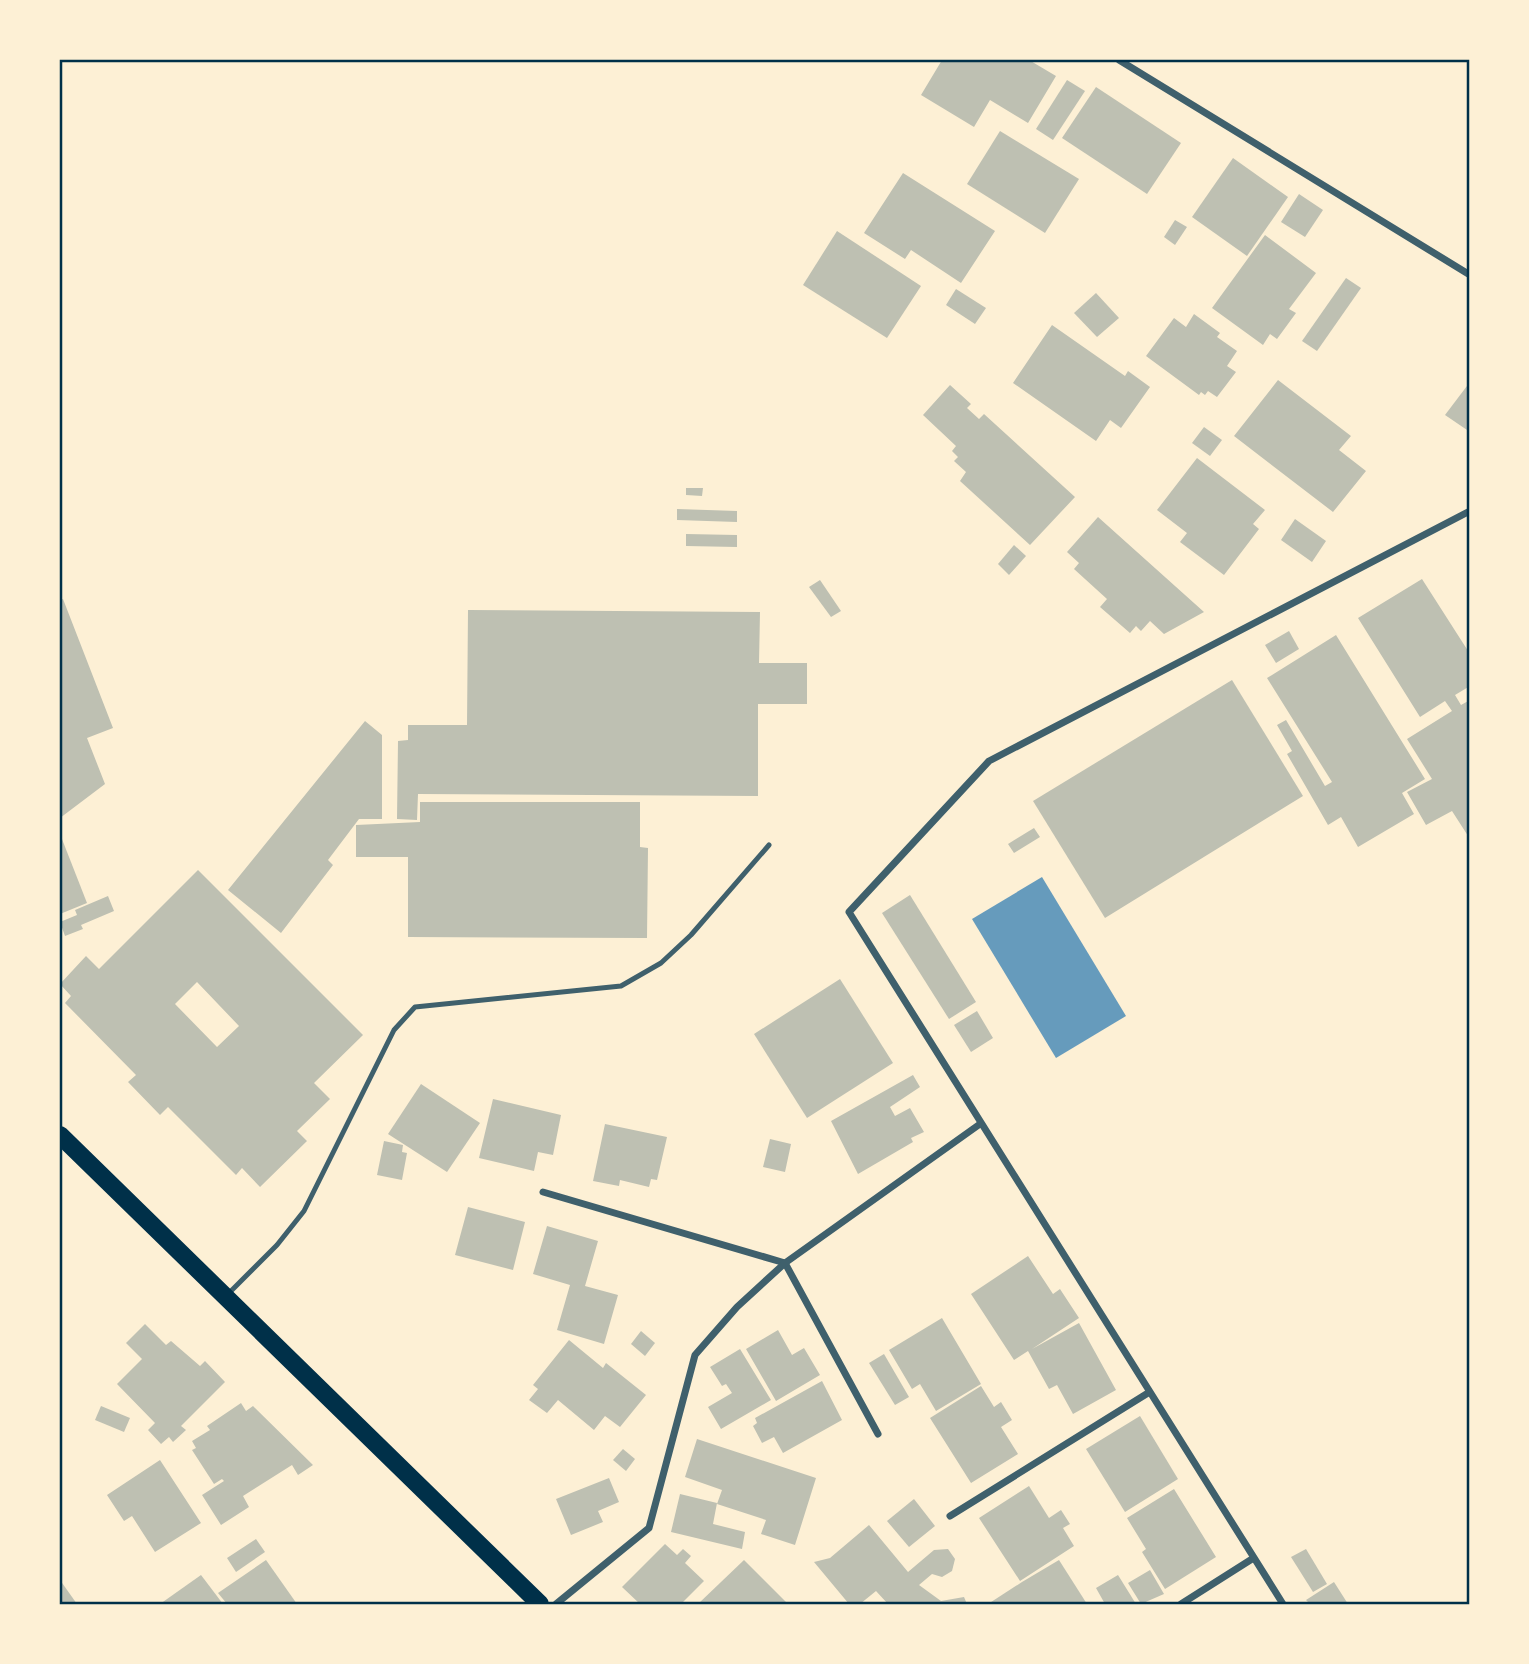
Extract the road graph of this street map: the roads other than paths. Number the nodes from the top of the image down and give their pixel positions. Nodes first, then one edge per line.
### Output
1 (1119, 60) edge
2 (1469, 275) edge
3 (1469, 511) edge
4 (769, 845) dead end
5 (980, 1124) junction
6 (60, 1135) edge
7 (543, 1192) dead end
8 (785, 1263) junction
9 (224, 1298) junction
10 (1148, 1393) junction
11 (878, 1434) dead end
12 (950, 1516) dead end
13 (1252, 1559) junction
14 (540, 1605) edge
15 (556, 1605) edge
16 (1181, 1605) edge
17 (1283, 1605) edge

1 - 2 street
3 - 5 street
4 - 9 lane
5 - 8 street
5 - 10 street
6 - 9 main road
7 - 8 street
8 - 11 street
8 - 15 street
9 - 14 main road
10 - 12 street
10 - 13 street
13 - 16 street
13 - 17 street

